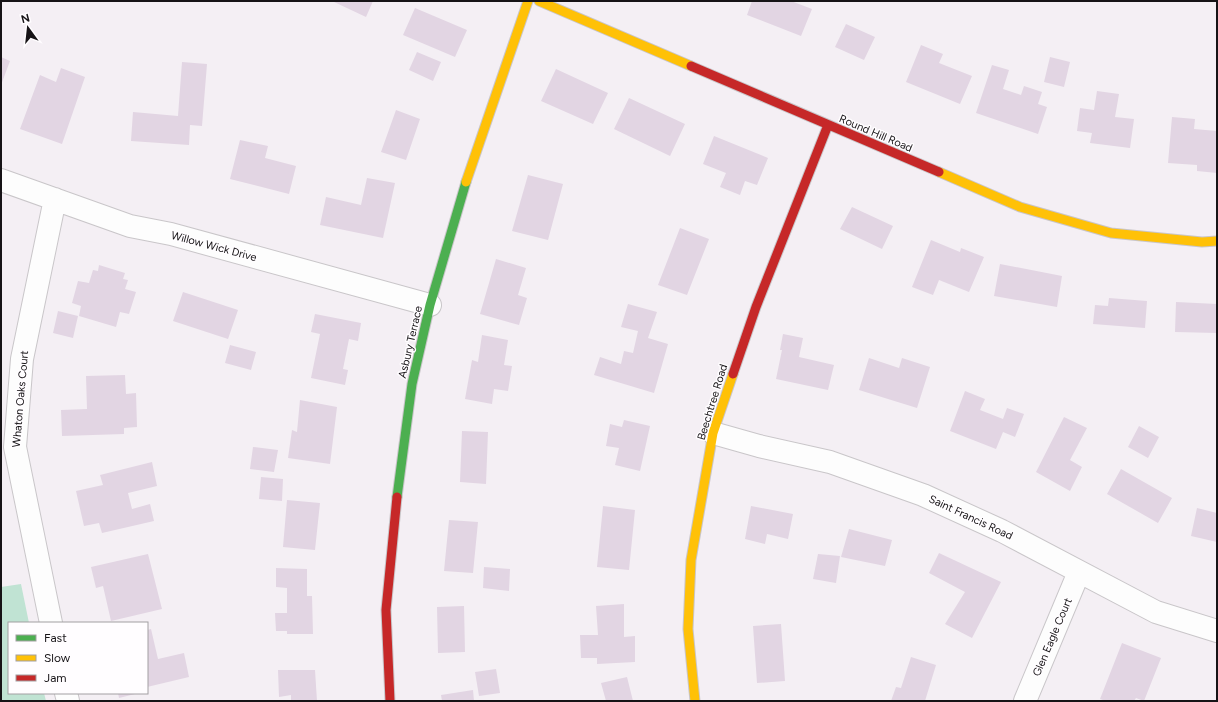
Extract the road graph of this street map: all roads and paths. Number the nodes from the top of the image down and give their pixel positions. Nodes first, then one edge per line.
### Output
1 (528, 1) edge
2 (539, 1) edge
3 (828, 125) junction
4 (1, 180) edge
5 (55, 199) junction
6 (1217, 242) edge
7 (430, 305) junction
8 (713, 434) junction
9 (8, 447) edge
10 (1079, 572) junction
11 (51, 622) edge
12 (1217, 631) edge
13 (390, 701) edge
14 (695, 701) edge
15 (1025, 701) edge

1 - 7 street, Asbury Terrace
2 - 3 street, Round Hill Road
3 - 6 street, Round Hill Road
3 - 8 street, Beechtree Road
4 - 5 street, Willow Wick Drive
5 - 7 street, Willow Wick Drive
5 - 9 street, Whaton Oaks Court
7 - 13 street, Asbury Terrace
8 - 10 street, Saint Francis Road
8 - 14 street, Beechtree Road
9 - 11 street, Whaton Oaks Court
10 - 12 street, Saint Francis Road
10 - 15 street, Glen Eagle Court

